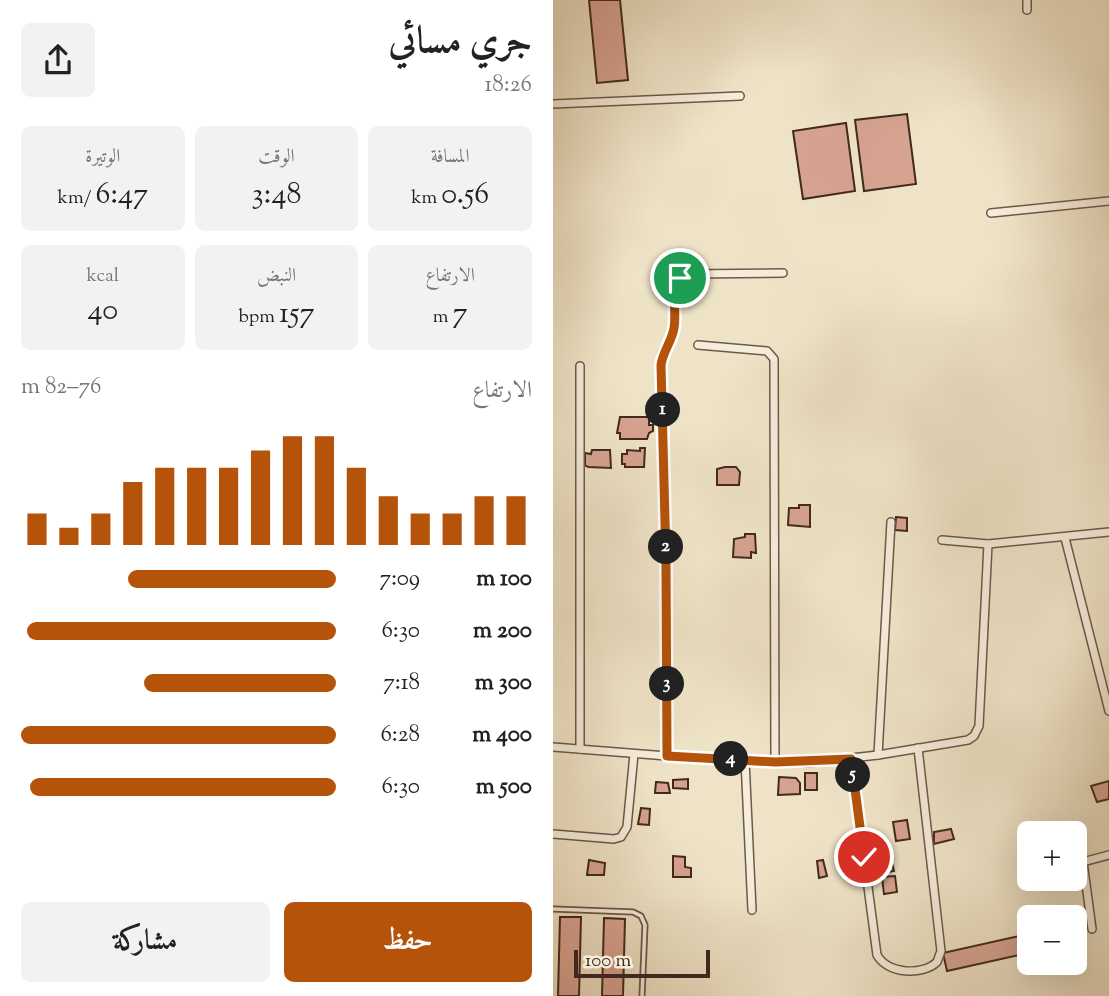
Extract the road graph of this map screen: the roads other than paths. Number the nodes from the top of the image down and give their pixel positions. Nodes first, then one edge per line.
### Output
1 (1027, 0) edge
2 (1027, 10) dead end
3 (740, 96) dead end
4 (553, 104) edge
5 (1109, 201) edge
6 (991, 213) dead end
7 (783, 273) dead end
8 (698, 345) dead end
9 (580, 366) dead end
10 (891, 522) dead end
11 (1109, 532) edge
12 (1065, 538) junction
13 (942, 540) dead end
14 (988, 544) junction
15 (1109, 711) edge
16 (553, 747) edge
17 (918, 748) junction
18 (580, 749) junction
19 (634, 754) junction
20 (878, 755) junction
21 (667, 756) junction
22 (851, 759) junction
23 (745, 760) junction
24 (775, 762) junction
25 (553, 834) edge
26 (1109, 855) edge
27 (1087, 861) edge
28 (1087, 891) edge
29 (553, 910) edge
30 (752, 910) dead end
31 (1092, 929) dead end
32 (642, 996) edge

1 - 2 street
3 - 4 street
5 - 6 street
7 - 21 street
8 - 24 street
9 - 18 street
10 - 20 street
11 - 12 street
12 - 14 street
12 - 15 street
13 - 14 street
14 - 17 street
16 - 18 street
17 - 20 street
17 - 22 street
18 - 19 street
19 - 21 street
19 - 25 street
20 - 22 street
21 - 23 street
22 - 24 street
23 - 24 street
23 - 30 street
26 - 27 street
28 - 31 street
29 - 32 lane

